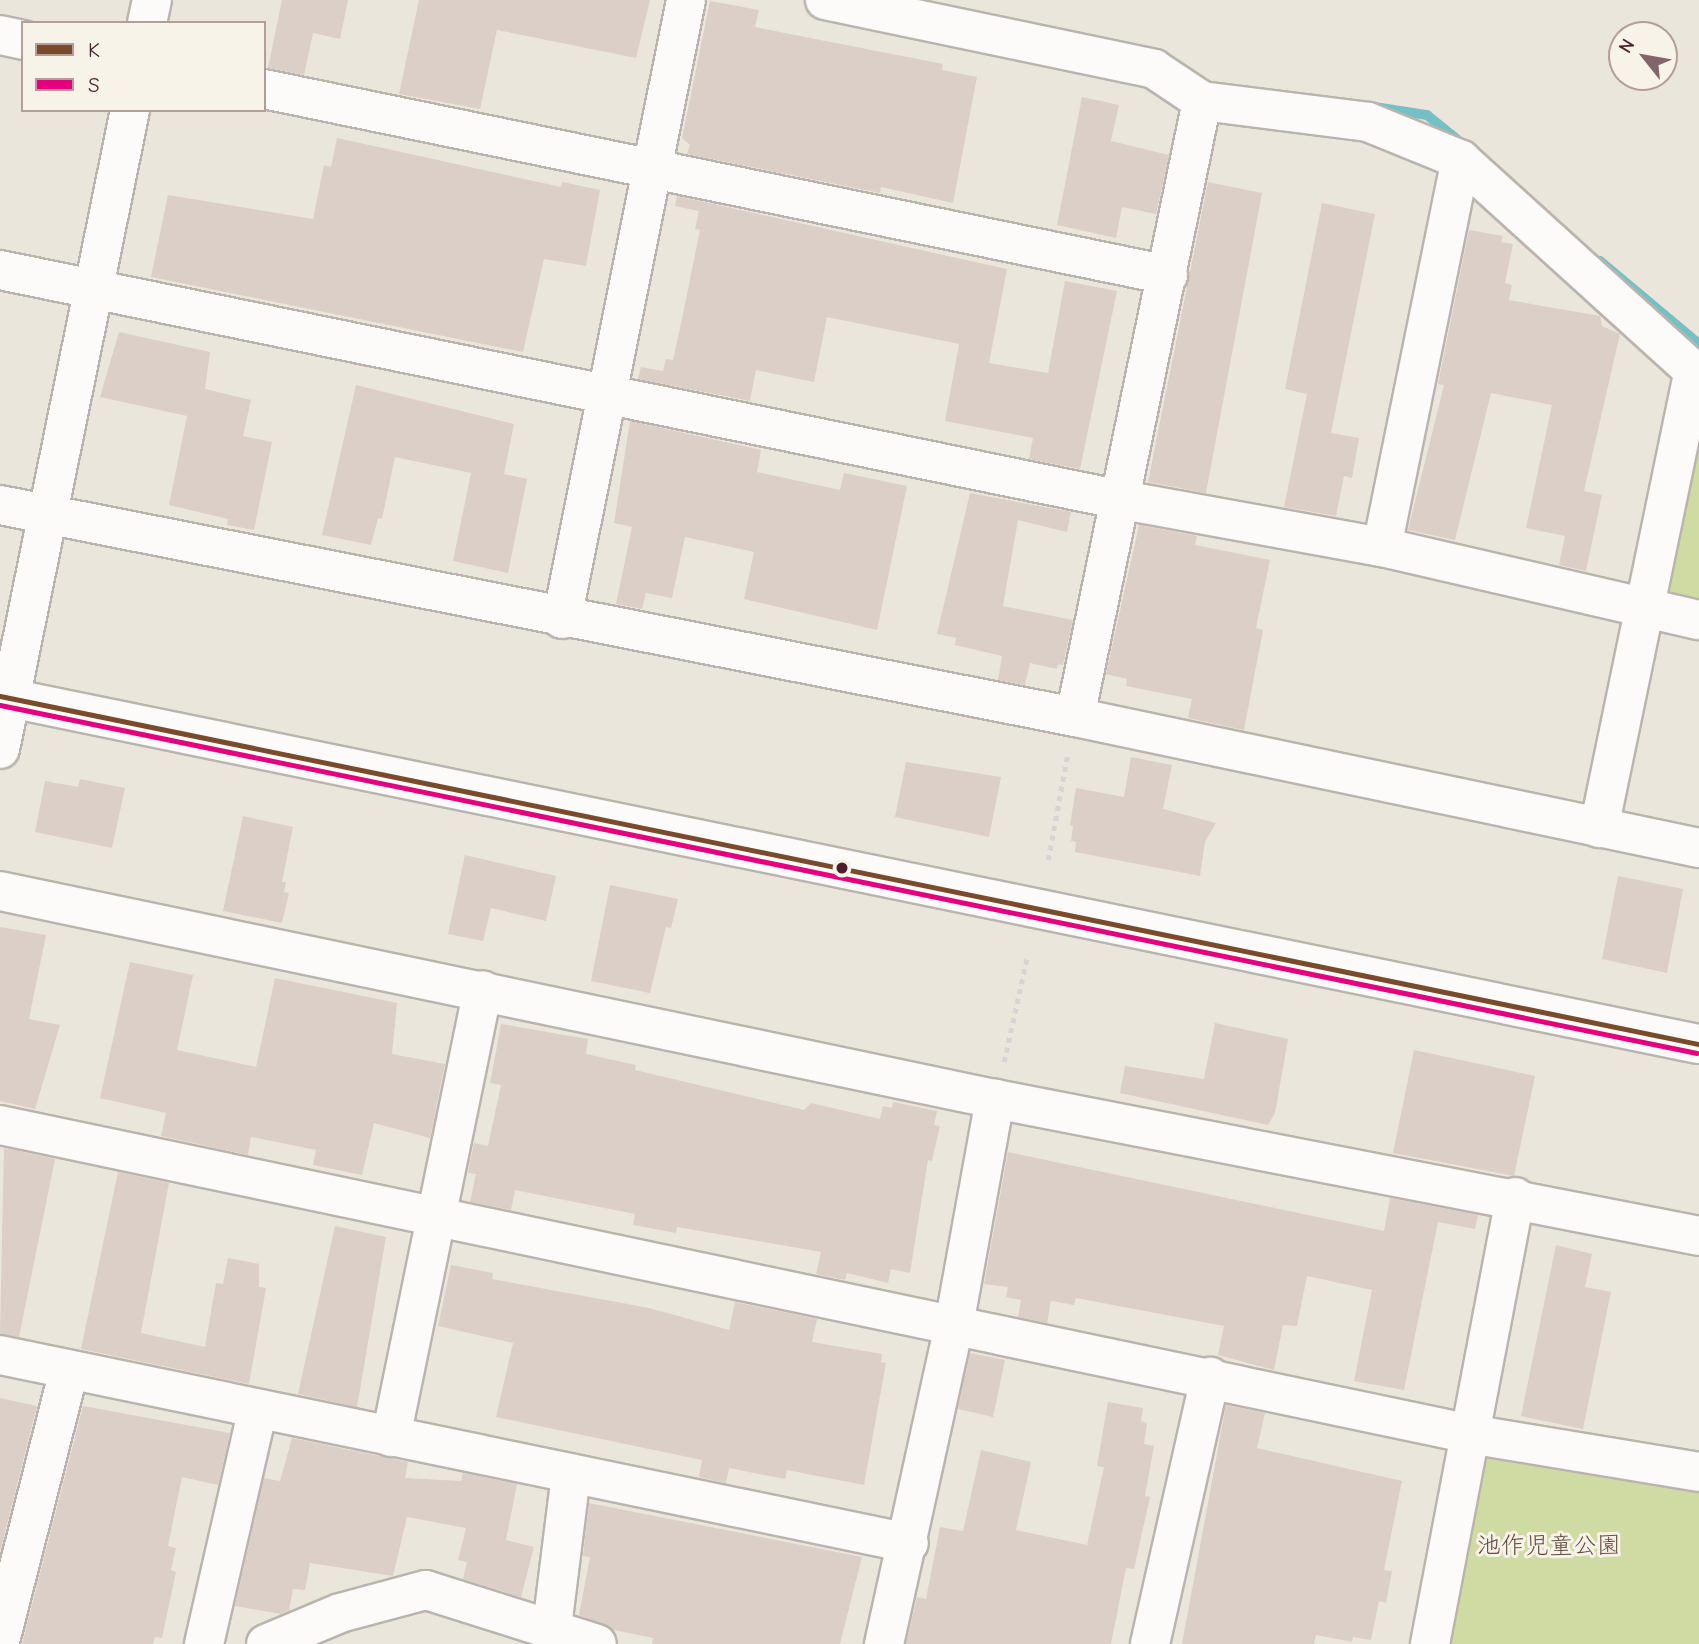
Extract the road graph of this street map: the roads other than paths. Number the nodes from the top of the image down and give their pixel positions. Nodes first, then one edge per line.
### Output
1 (152, 0) edge
2 (687, 0) edge
3 (825, 0) edge
4 (148, 21) edge
5 (0, 35) edge
6 (21, 40) edge
7 (266, 89) edge
8 (1202, 101) junction
9 (130, 112) edge
10 (1461, 160) junction
11 (652, 169) junction
12 (0, 270) edge
13 (1168, 275) junction
14 (93, 289) junction
15 (1696, 373) edge
16 (609, 395) junction
17 (1116, 499) junction
18 (0, 505) edge
19 (47, 515) junction
20 (1382, 547) junction
21 (1644, 610) junction
22 (562, 619) junction
23 (1699, 620) edge
24 (5, 697) edge
25 (1075, 717) junction
26 (0, 749) edge
27 (1599, 828) junction
28 (1699, 848) edge
29 (0, 891) edge
30 (483, 990) junction
31 (1699, 1044) edge
32 (995, 1099) junction
33 (0, 1125) edge
34 (1515, 1197) junction
35 (436, 1218) junction
36 (1699, 1236) edge
37 (954, 1325) junction
38 (0, 1355) edge
39 (69, 1370) junction
40 (1210, 1377) junction
41 (258, 1409) junction
42 (1470, 1434) junction
43 (391, 1437) junction
44 (1699, 1472) edge
45 (571, 1474) junction
46 (909, 1544) junction
47 (552, 1627) junction
48 (0, 1641) edge
49 (204, 1644) edge
50 (266, 1644) edge
51 (597, 1644) edge
52 (884, 1644) edge
53 (1150, 1644) edge
54 (1430, 1644) edge

1 - 4 street
2 - 11 street
3 - 8 street
5 - 6 street
7 - 11 street
8 - 10 street
8 - 13 street
9 - 14 street
10 - 15 street
10 - 20 street
11 - 13 street
11 - 16 street
12 - 14 street
13 - 17 street
14 - 16 street
14 - 19 street
15 - 21 street
16 - 17 street
16 - 22 street
17 - 20 street
17 - 25 street
18 - 19 street
19 - 22 street
19 - 24 street
20 - 21 street
21 - 23 street
21 - 27 street
22 - 25 street
24 - 26 street
24 - 31 street
25 - 27 street
27 - 28 street
29 - 30 street
30 - 32 street
30 - 35 street
32 - 34 street
32 - 37 street
33 - 35 street
34 - 36 street
34 - 42 street
35 - 37 street
35 - 43 street
37 - 40 street
37 - 46 street
38 - 39 street
39 - 41 street
39 - 48 street
40 - 42 street
40 - 53 street
41 - 43 street
41 - 49 street
42 - 44 street
42 - 54 street
43 - 45 street
45 - 46 street
45 - 47 street
46 - 52 street
47 - 50 street
47 - 51 street

